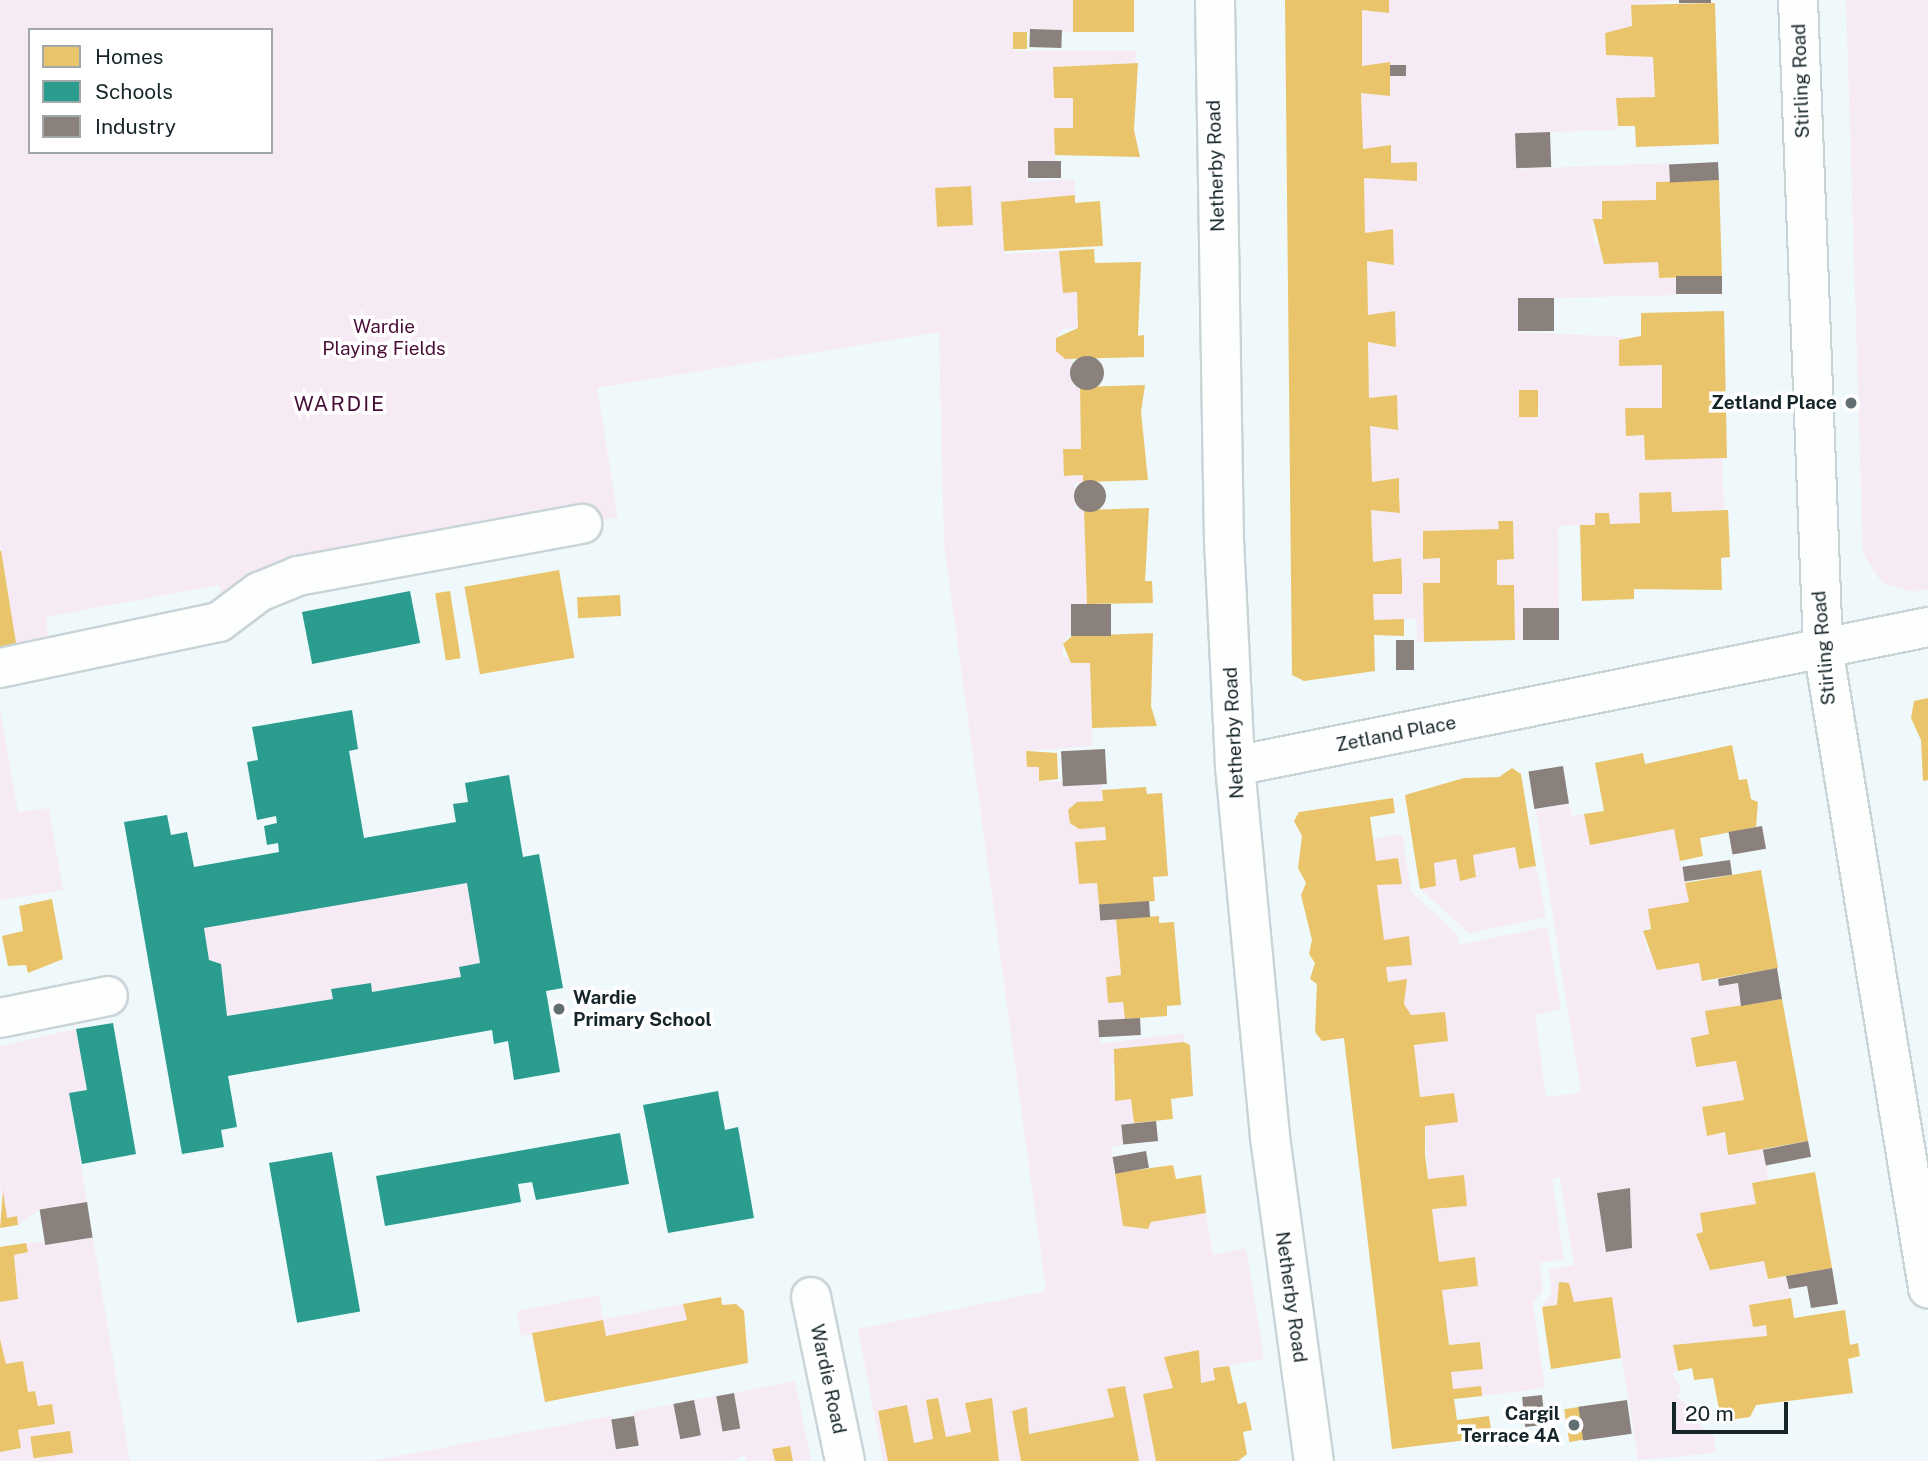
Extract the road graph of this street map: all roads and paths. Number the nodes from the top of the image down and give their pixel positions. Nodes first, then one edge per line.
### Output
1 (1215, 0) edge
2 (1798, 0) edge
3 (582, 524) dead end
4 (1928, 627) edge
5 (1823, 648) junction
6 (0, 668) edge
7 (1235, 766) junction
8 (108, 996) dead end
9 (0, 1018) edge
10 (1928, 1287) edge
11 (811, 1297) dead end
12 (845, 1461) edge
13 (1314, 1461) edge

1 - 7 street, Netherby Road
2 - 5 street, Stirling Road
3 - 6 street
4 - 5 street, Zetland Place
5 - 7 street, Zetland Place
5 - 10 street, Stirling Road
7 - 13 street, Netherby Road
8 - 9 street
11 - 12 street, Wardie Road

